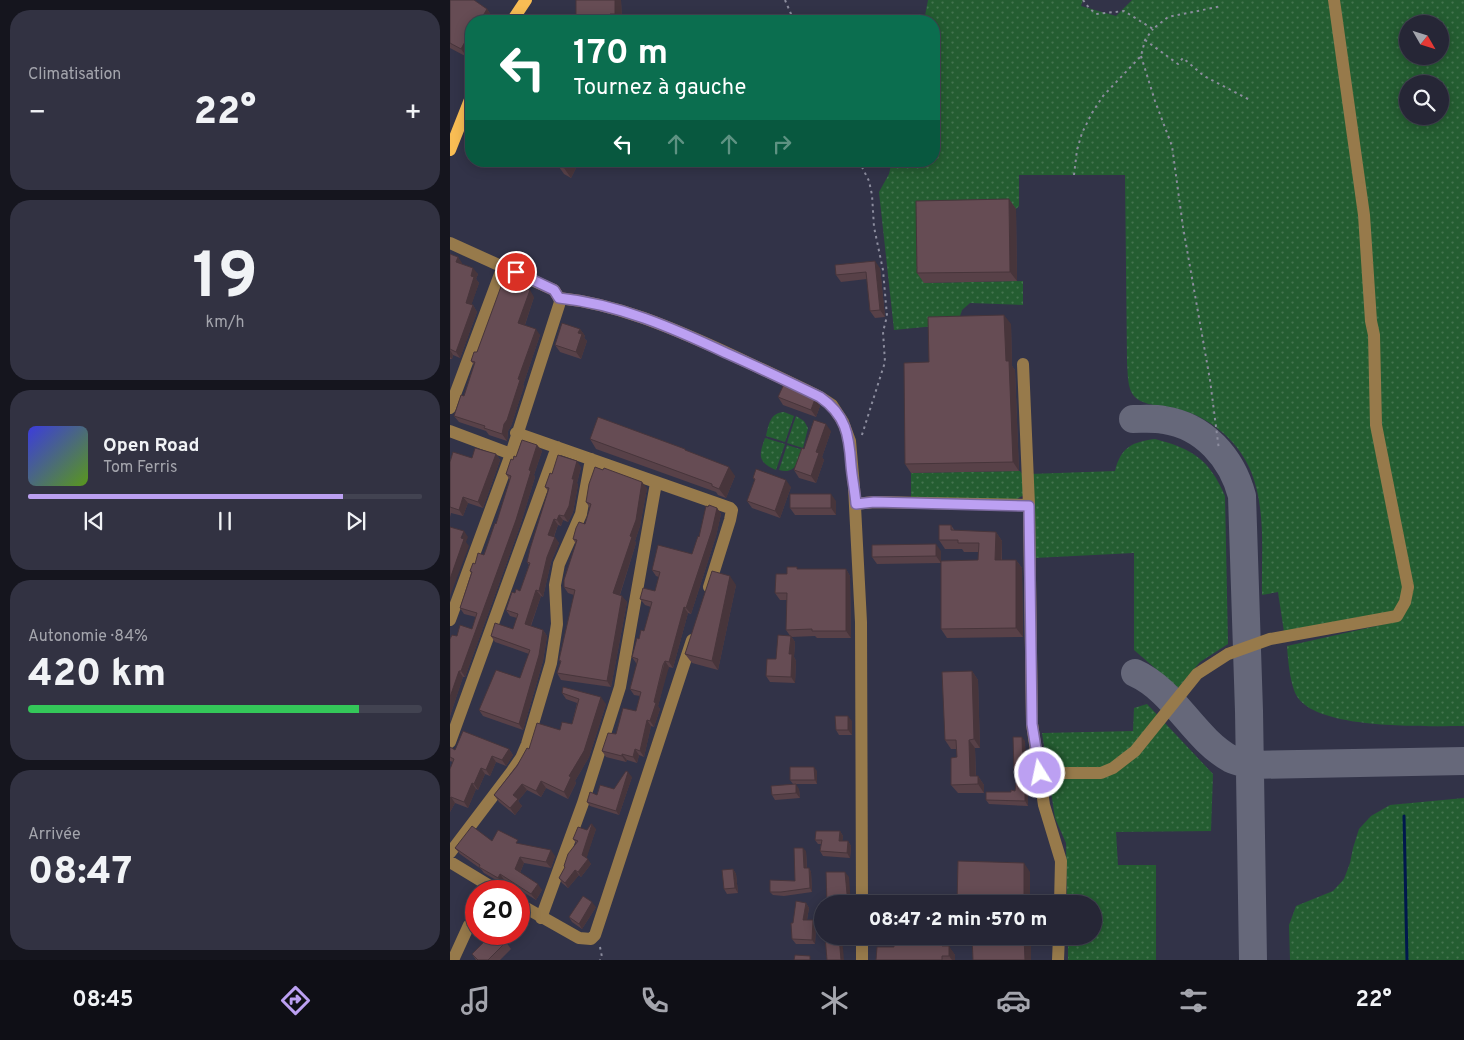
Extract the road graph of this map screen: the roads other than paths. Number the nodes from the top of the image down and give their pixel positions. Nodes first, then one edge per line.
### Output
1 (526, 0) edge
2 (1334, 0) edge
3 (516, 15) edge
4 (465, 112) edge
5 (450, 150) edge
6 (450, 243) edge
7 (503, 266) junction
8 (559, 298) junction
9 (1023, 364) dead end
10 (450, 408) edge
11 (450, 431) edge
12 (516, 433) junction
13 (557, 447) junction
14 (511, 454) junction
15 (591, 459) junction
16 (656, 483) junction
17 (856, 504) junction
18 (1029, 506) junction
19 (704, 602) edge
20 (450, 620) edge
21 (695, 630) edge
22 (450, 742) edge
23 (1040, 773) junction
24 (450, 853) edge
25 (450, 862) edge
26 (480, 880) edge
27 (862, 895) edge
28 (1060, 895) edge
29 (530, 911) edge
30 (541, 918) junction
31 (465, 933) edge
32 (862, 945) edge
33 (1059, 945) edge
34 (453, 960) edge
35 (862, 960) edge
36 (1058, 960) edge

1 - 3 main road
2 - 23 street
4 - 5 main road
6 - 7 street
7 - 8 street
7 - 10 street
8 - 12 street
8 - 17 street
9 - 18 street
11 - 14 street
12 - 13 street
12 - 14 street
13 - 15 street
13 - 22 street
14 - 20 street
15 - 16 street
15 - 24 street
16 - 19 street
16 - 30 street
17 - 18 street
17 - 27 street
18 - 23 street
21 - 30 street
23 - 28 street
25 - 26 street
29 - 30 street
31 - 34 street
32 - 35 street
33 - 36 street

